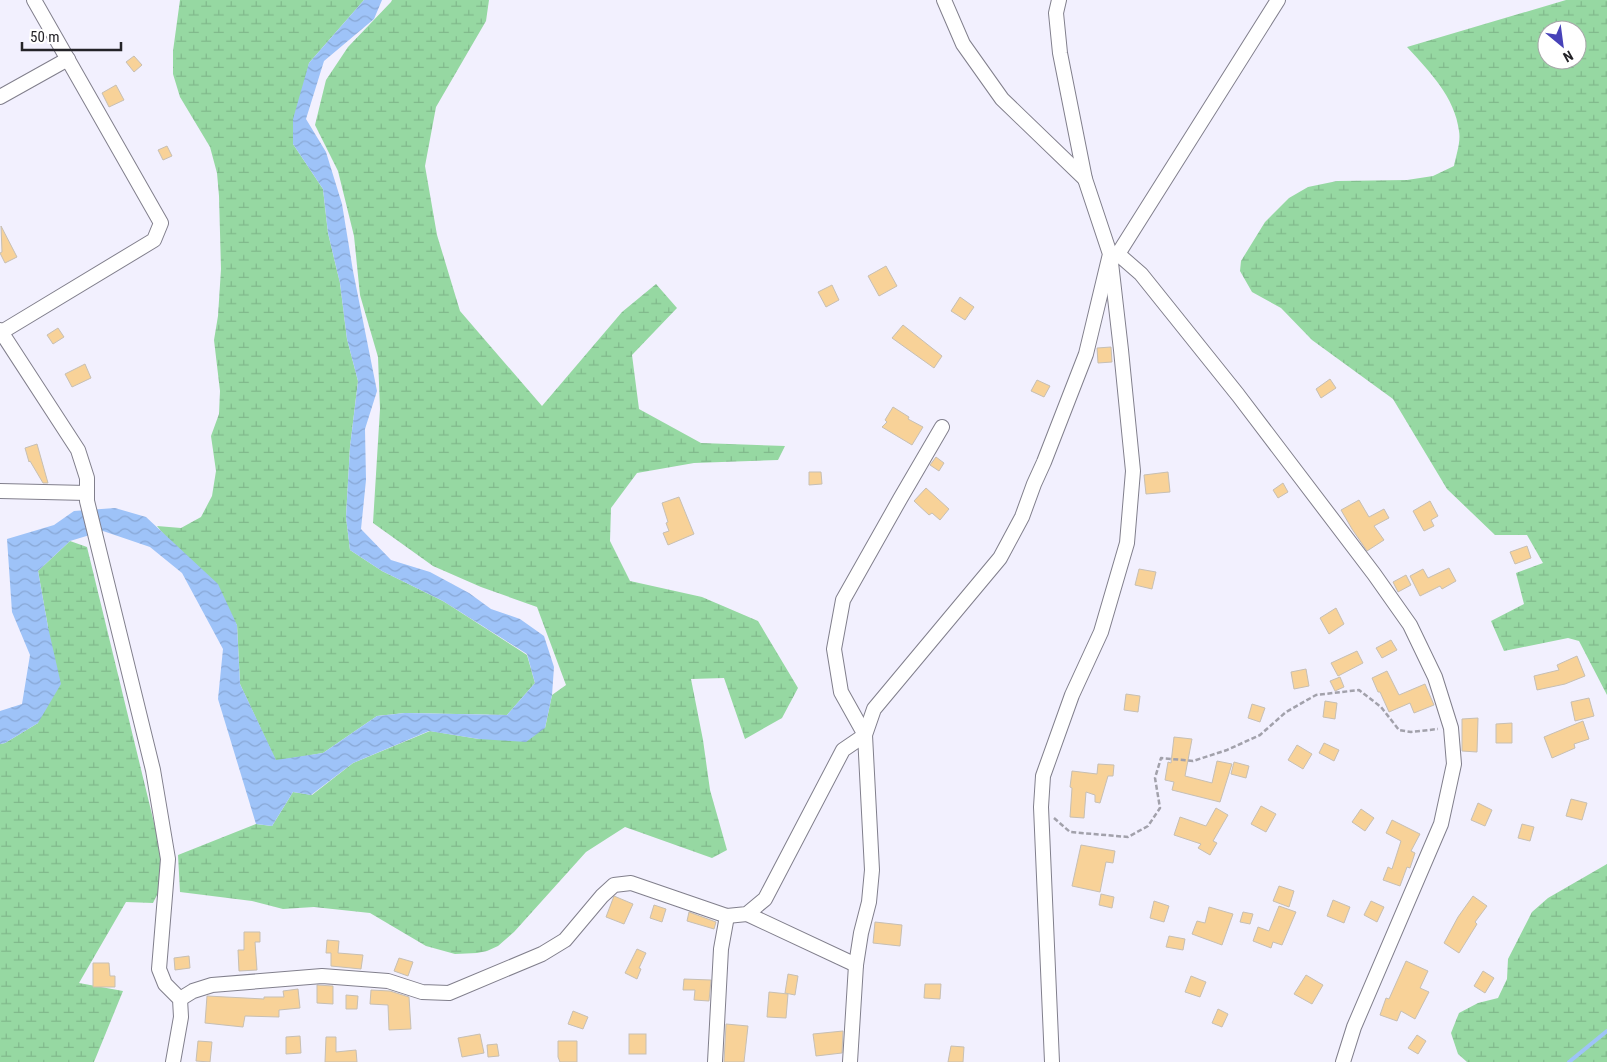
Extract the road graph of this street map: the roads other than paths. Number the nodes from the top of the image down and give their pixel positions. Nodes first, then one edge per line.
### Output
1 (34, 0) edge
2 (944, 0) edge
3 (1059, 0) edge
4 (1278, 0) edge
5 (68, 59) junction
6 (0, 97) edge
7 (1085, 179) junction
8 (1114, 254) junction
9 (0, 332) edge
10 (942, 427) dead end
11 (0, 491) edge
12 (87, 497) junction
13 (865, 735) junction
14 (747, 914) junction
15 (727, 916) junction
16 (856, 965) junction
17 (180, 999) junction
18 (173, 1062) edge
19 (715, 1062) edge
20 (850, 1062) edge
21 (1052, 1062) edge
22 (1343, 1062) edge

1 - 5 street
2 - 7 street
3 - 7 street
4 - 8 street
5 - 6 street
5 - 9 street
7 - 8 street
8 - 13 street
8 - 21 street
8 - 22 street
9 - 12 street
10 - 13 street
11 - 12 street
12 - 17 street
13 - 14 street
13 - 16 street
14 - 15 street
14 - 16 street
15 - 17 street
15 - 19 street
16 - 20 street
17 - 18 street

